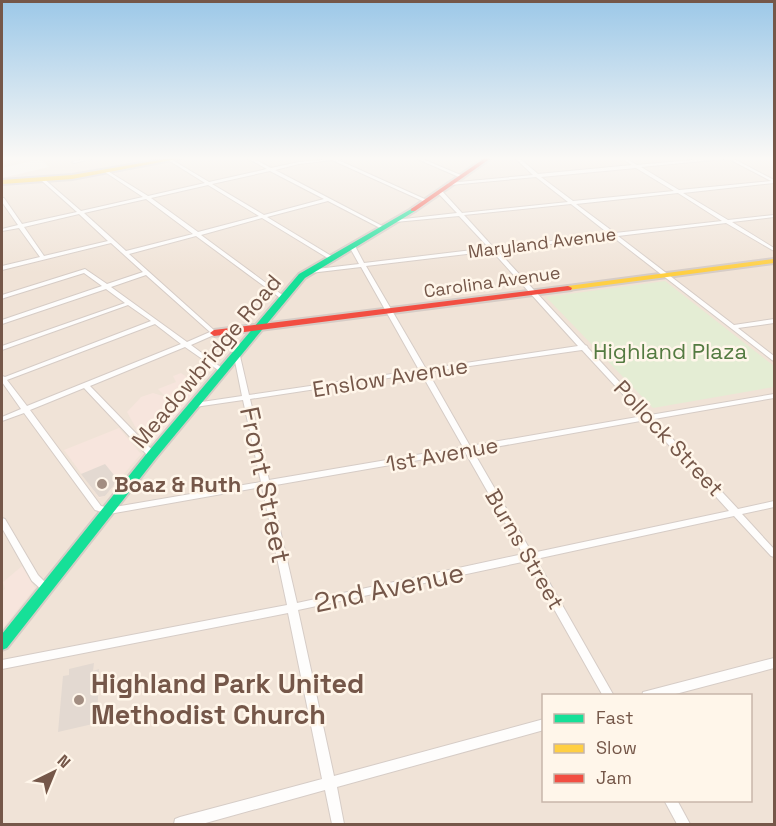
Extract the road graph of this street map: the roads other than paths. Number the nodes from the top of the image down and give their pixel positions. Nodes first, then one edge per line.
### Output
1 (63, 197) edge
2 (154, 197) edge
3 (231, 197) edge
4 (324, 197) edge
5 (417, 197) edge
6 (433, 197) edge
7 (444, 197) edge
8 (564, 197) edge
9 (635, 197) edge
10 (686, 197) edge
11 (148, 198) junction
12 (2, 199) edge
13 (329, 199) junction
14 (427, 201) junction
15 (573, 203) junction
16 (81, 213) junction
17 (461, 214) junction
18 (774, 216) edge
19 (264, 217) junction
20 (395, 221) junction
21 (728, 222) junction
22 (19, 226) junction
23 (384, 228) junction
24 (2, 230) edge
25 (195, 235) junction
26 (615, 235) junction
27 (113, 241) junction
28 (352, 246) junction
29 (494, 249) junction
30 (774, 250) edge
31 (126, 253) junction
32 (43, 258) junction
33 (332, 258) junction
34 (774, 261) edge
35 (362, 265) junction
36 (2, 268) edge
37 (310, 271) junction
38 (147, 273) junction
39 (667, 275) junction
40 (107, 287) junction
41 (534, 292) junction
42 (2, 297) edge
43 (283, 298) junction
44 (129, 303) junction
45 (390, 312) junction
46 (774, 321) edge
47 (2, 322) edge
48 (155, 322) junction
49 (733, 327) junction
50 (259, 329) junction
51 (214, 333) junction
52 (187, 344) junction
53 (585, 347) junction
54 (2, 348) edge
55 (237, 356) junction
56 (774, 359) edge
57 (223, 371) junction
58 (423, 372) junction
59 (2, 379) edge
60 (86, 386) junction
61 (774, 396) edge
62 (246, 398) junction
63 (195, 405) junction
64 (25, 409) junction
65 (2, 418) edge
66 (650, 418) junction
67 (468, 450) junction
68 (152, 455) junction
69 (266, 486) junction
70 (774, 504) edge
71 (109, 511) junction
72 (737, 512) junction
73 (2, 521) edge
74 (774, 554) edge
75 (530, 558) junction
76 (45, 587) junction
77 (291, 608) junction
78 (2, 644) edge
79 (774, 663) edge
80 (2, 665) edge
81 (608, 694) edge
82 (655, 694) edge
83 (542, 724) edge
84 (329, 783) junction
85 (671, 802) edge
86 (180, 825) edge
87 (338, 825) edge
88 (684, 825) edge

1 - 16 street
2 - 11 street
3 - 19 street
4 - 13 street
5 - 14 street
6 - 14 main road, Meadowbridge Road
7 - 17 street, Pollock Street
8 - 15 street
9 - 15 street
10 - 21 street
11 - 16 street
11 - 25 street
12 - 22 street
13 - 19 street
13 - 23 street
14 - 20 main road, Meadowbridge Road
15 - 17 street
15 - 26 street
16 - 22 street
16 - 27 street
17 - 20 street
17 - 29 street, Pollock Street
18 - 21 street, Maryland Avenue
19 - 25 street
19 - 33 street
20 - 23 main road, Meadowbridge Road
21 - 26 street, Maryland Avenue
21 - 30 street
22 - 24 street
22 - 32 street
23 - 28 main road, Meadowbridge Road
25 - 31 street
25 - 43 street
26 - 29 street, Maryland Avenue
26 - 39 street
27 - 31 street
27 - 32 street
28 - 33 main road, Meadowbridge Road
28 - 35 street, Burns Street
29 - 35 street, Maryland Avenue
29 - 41 street, Pollock Street
31 - 38 street
32 - 36 street
33 - 37 main road, Meadowbridge Road
34 - 39 main road, Carolina Avenue
35 - 37 street, Maryland Avenue
35 - 45 street, Burns Street
37 - 43 main road, Meadowbridge Road
38 - 40 street
38 - 51 street
39 - 41 main road, Carolina Avenue
39 - 49 street
40 - 42 street
40 - 44 street
40 - 47 street
41 - 45 main road, Carolina Avenue
41 - 53 street, Pollock Street
43 - 50 main road, Meadowbridge Road
44 - 48 street
44 - 54 street
45 - 50 main road, Carolina Avenue
45 - 58 street, Burns Street
46 - 49 street
48 - 52 street
48 - 59 street
49 - 56 street
50 - 51 main road, Carolina Avenue
50 - 55 main road, Meadowbridge Road
51 - 52 street
52 - 57 street
52 - 60 street
53 - 58 street, Enslow Avenue
53 - 66 street, Pollock Street
55 - 57 main road, Meadowbridge Road
55 - 62 street, Front Street
57 - 63 main road, Meadowbridge Road
58 - 62 street, Enslow Avenue
58 - 67 street, Burns Street
59 - 64 street
60 - 64 street
60 - 68 street
61 - 66 street, 1st Avenue
62 - 63 street, Enslow Avenue
62 - 69 street, Front Street
63 - 68 main road, Meadowbridge Road
64 - 65 street
64 - 71 street
66 - 67 street, 1st Avenue
66 - 72 street, Pollock Street
67 - 69 street, 1st Avenue
67 - 75 street, Burns Street
68 - 71 main road, Meadowbridge Road
69 - 71 street, 1st Avenue
69 - 77 street, Front Street
70 - 72 street, 2nd Avenue
71 - 76 main road, Meadowbridge Road
72 - 74 street, Pollock Street
72 - 75 street, 2nd Avenue
73 - 76 street
75 - 77 street, 2nd Avenue
75 - 81 street, Burns Street
76 - 78 main road, Meadowbridge Road
77 - 80 street, 2nd Avenue
77 - 84 street, Front Street
79 - 82 street
83 - 84 street
84 - 86 street
84 - 87 street, Front Street
85 - 88 street

